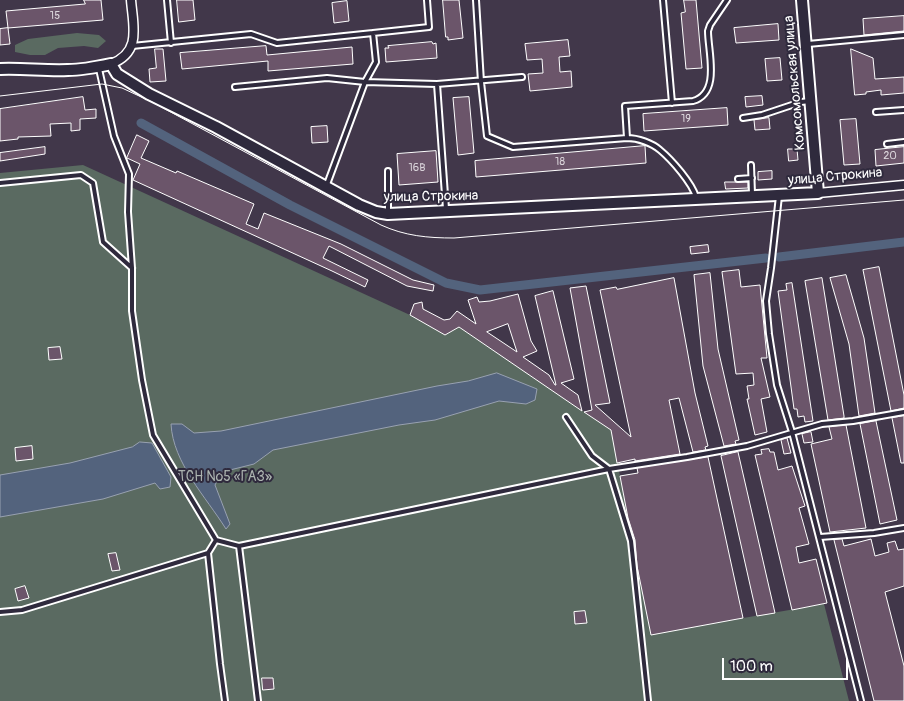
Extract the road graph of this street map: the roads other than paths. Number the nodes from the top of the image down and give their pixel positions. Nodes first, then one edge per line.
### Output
1 (131, 0) edge
2 (167, 0) edge
3 (426, 0) edge
4 (476, 0) edge
5 (664, 0) edge
6 (727, 0) edge
7 (802, 0) edge
8 (373, 33) junction
9 (904, 35) edge
10 (171, 43) junction
11 (805, 44) junction
12 (132, 46) junction
13 (111, 64) junction
14 (99, 66) junction
15 (0, 69) edge
16 (522, 77) dead end
17 (365, 82) junction
18 (481, 82) junction
19 (437, 84) junction
20 (236, 87) dead end
21 (810, 102) junction
22 (672, 103) junction
23 (904, 110) edge
24 (876, 112) dead end
25 (743, 118) dead end
26 (627, 138) junction
27 (904, 142) edge
28 (887, 144) dead end
29 (751, 165) dead end
30 (388, 172) dead end
31 (738, 178) dead end
32 (752, 178) junction
33 (0, 183) edge
34 (904, 184) edge
35 (326, 188) junction
36 (818, 193) junction
37 (779, 196) junction
38 (752, 197) junction
39 (697, 199) junction
40 (446, 212) junction
41 (388, 214) junction
42 (132, 268) junction
43 (904, 412) edge
44 (566, 417) dead end
45 (792, 432) junction
46 (609, 469) junction
47 (904, 528) edge
48 (820, 537) junction
49 (216, 540) junction
50 (239, 546) junction
51 (208, 553) junction
52 (0, 612) edge
53 (226, 701) edge
54 (258, 701) edge
55 (648, 701) edge
56 (861, 701) edge

1 - 12 street
2 - 10 lane
3 - 8 lane
4 - 18 lane
5 - 22 lane
6 - 22 lane
7 - 11 street, Комсомольская улица
8 - 10 lane
8 - 17 lane
9 - 11 lane
10 - 12 lane
11 - 21 street, Комсомольская улица
12 - 13 street
13 - 14 street
13 - 35 street, улица Строкина
14 - 15 street
14 - 42 lane
16 - 18 lane
17 - 19 lane
17 - 20 lane
17 - 35 lane
18 - 19 lane
18 - 26 lane
19 - 40 lane
21 - 25 lane
21 - 36 street, Комсомольская улица
22 - 26 lane
23 - 24 lane
26 - 39 lane
27 - 28 lane
29 - 32 lane
30 - 41 lane
31 - 32 lane
32 - 38 lane
33 - 42 lane
34 - 36 street, улица Строкина
35 - 41 street, улица Строкина
36 - 37 street, улица Строкина
37 - 38 street, улица Строкина
37 - 45 lane
38 - 39 street, улица Строкина
39 - 40 street, улица Строкина
40 - 41 street, улица Строкина
42 - 49 lane
43 - 45 lane
44 - 46 lane
45 - 46 lane
45 - 48 lane
46 - 50 lane
46 - 55 lane
47 - 48 lane
48 - 56 lane
49 - 50 lane
49 - 51 lane
50 - 54 lane
51 - 52 lane
51 - 53 lane

